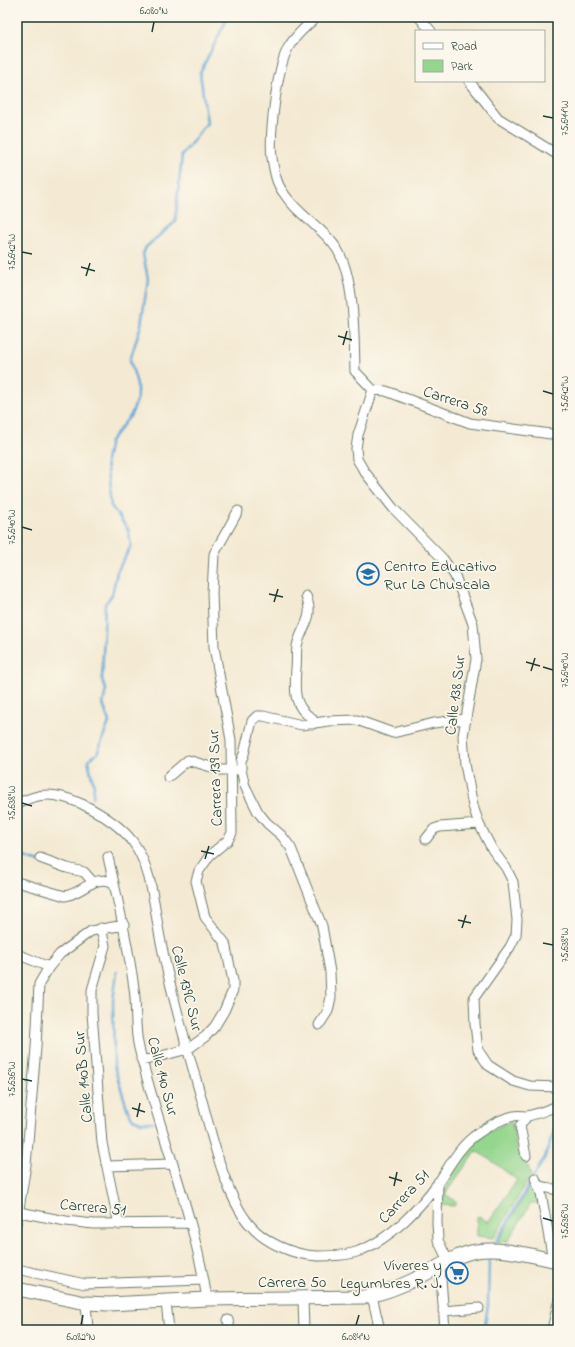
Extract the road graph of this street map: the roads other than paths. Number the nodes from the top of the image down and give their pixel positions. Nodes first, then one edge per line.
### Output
1 (316, 17) edge
2 (419, 17) edge
3 (430, 30) edge
4 (470, 82) edge
5 (558, 155) edge
6 (373, 390) junction
7 (558, 435) edge
8 (238, 511) dead end
9 (306, 596) dead end
10 (465, 719) junction
11 (313, 724) junction
12 (231, 770) junction
13 (241, 770) junction
14 (168, 777) dead end
15 (17, 804) edge
16 (479, 824) junction
17 (426, 839) dead end
18 (108, 857) dead end
19 (40, 858) dead end
20 (17, 882) edge
21 (93, 882) junction
22 (114, 883) junction
23 (124, 925) junction
24 (101, 928) junction
25 (17, 954) edge
26 (49, 966) junction
27 (319, 1025) dead end
28 (188, 1049) junction
29 (142, 1061) junction
30 (558, 1087) edge
31 (558, 1106) edge
32 (527, 1116) junction
33 (214, 1143) joint
34 (526, 1156) dead end
35 (173, 1164) junction
36 (107, 1166) junction
37 (438, 1182) junction
38 (538, 1186) junction
39 (558, 1190) edge
40 (558, 1196) edge
41 (18, 1216) edge
42 (190, 1223) junction
43 (119, 1225) junction
44 (555, 1261) edge
45 (444, 1264) junction
46 (17, 1269) edge
47 (204, 1280) junction
48 (17, 1289) edge
49 (372, 1296) junction
50 (207, 1299) junction
51 (302, 1299) junction
52 (166, 1302) junction
53 (86, 1303) junction
54 (558, 1303) edge
55 (479, 1308) dead end
56 (444, 1310) junction
57 (228, 1320) dead end
58 (88, 1330) edge
59 (169, 1330) edge
60 (230, 1330) edge
61 (304, 1330) edge
62 (380, 1330) edge
63 (445, 1330) edge
64 (552, 1330) edge

1 - 6 street
2 - 3 street
4 - 5 street
6 - 7 street, Carrera 58
6 - 10 street, Calle 138 Sur
8 - 12 street, Carrera 139 Sur
9 - 11 street
10 - 11 street
10 - 16 street, Calle 138 Sur
11 - 13 street
12 - 13 street
12 - 14 street
12 - 28 street, Carrera 139 Sur
13 - 27 street
15 - 28 street, Calle 139C Sur
16 - 17 street
16 - 30 street, Calle 138 Sur
18 - 22 street, Calle 140 Sur
19 - 21 street
20 - 21 street
21 - 22 street
22 - 23 street, Calle 140 Sur
23 - 24 street
23 - 29 street, Calle 140 Sur
24 - 26 street
24 - 36 street, Calle 140B Sur
25 - 26 street
26 - 41 street
28 - 29 street, Carrera 139 Sur
28 - 33 street, Calle 139C Sur
29 - 35 street, Calle 140 Sur
31 - 32 street, Carrera 51
32 - 34 street
32 - 37 street, Carrera 51
33 - 37 street, Carrera 51
35 - 36 street
35 - 42 street, Calle 140 Sur
36 - 43 street, Calle 140B Sur
37 - 45 street
38 - 39 street
38 - 40 street
38 - 44 street
41 - 43 street, Carrera 51
42 - 43 street, Carrera 51
42 - 47 street, Calle 140 Sur
44 - 45 main road, Carrera 50
45 - 49 main road, Carrera 50
45 - 56 street
46 - 47 street
47 - 50 street, Calle 140 Sur
48 - 53 main road, Carrera 50
49 - 51 main road, Carrera 50
49 - 62 street
50 - 51 main road, Carrera 50
50 - 52 main road, Carrera 50
51 - 61 street
52 - 53 main road, Carrera 50
52 - 59 street
53 - 58 street
54 - 64 street
55 - 56 street
56 - 63 street
57 - 60 street

